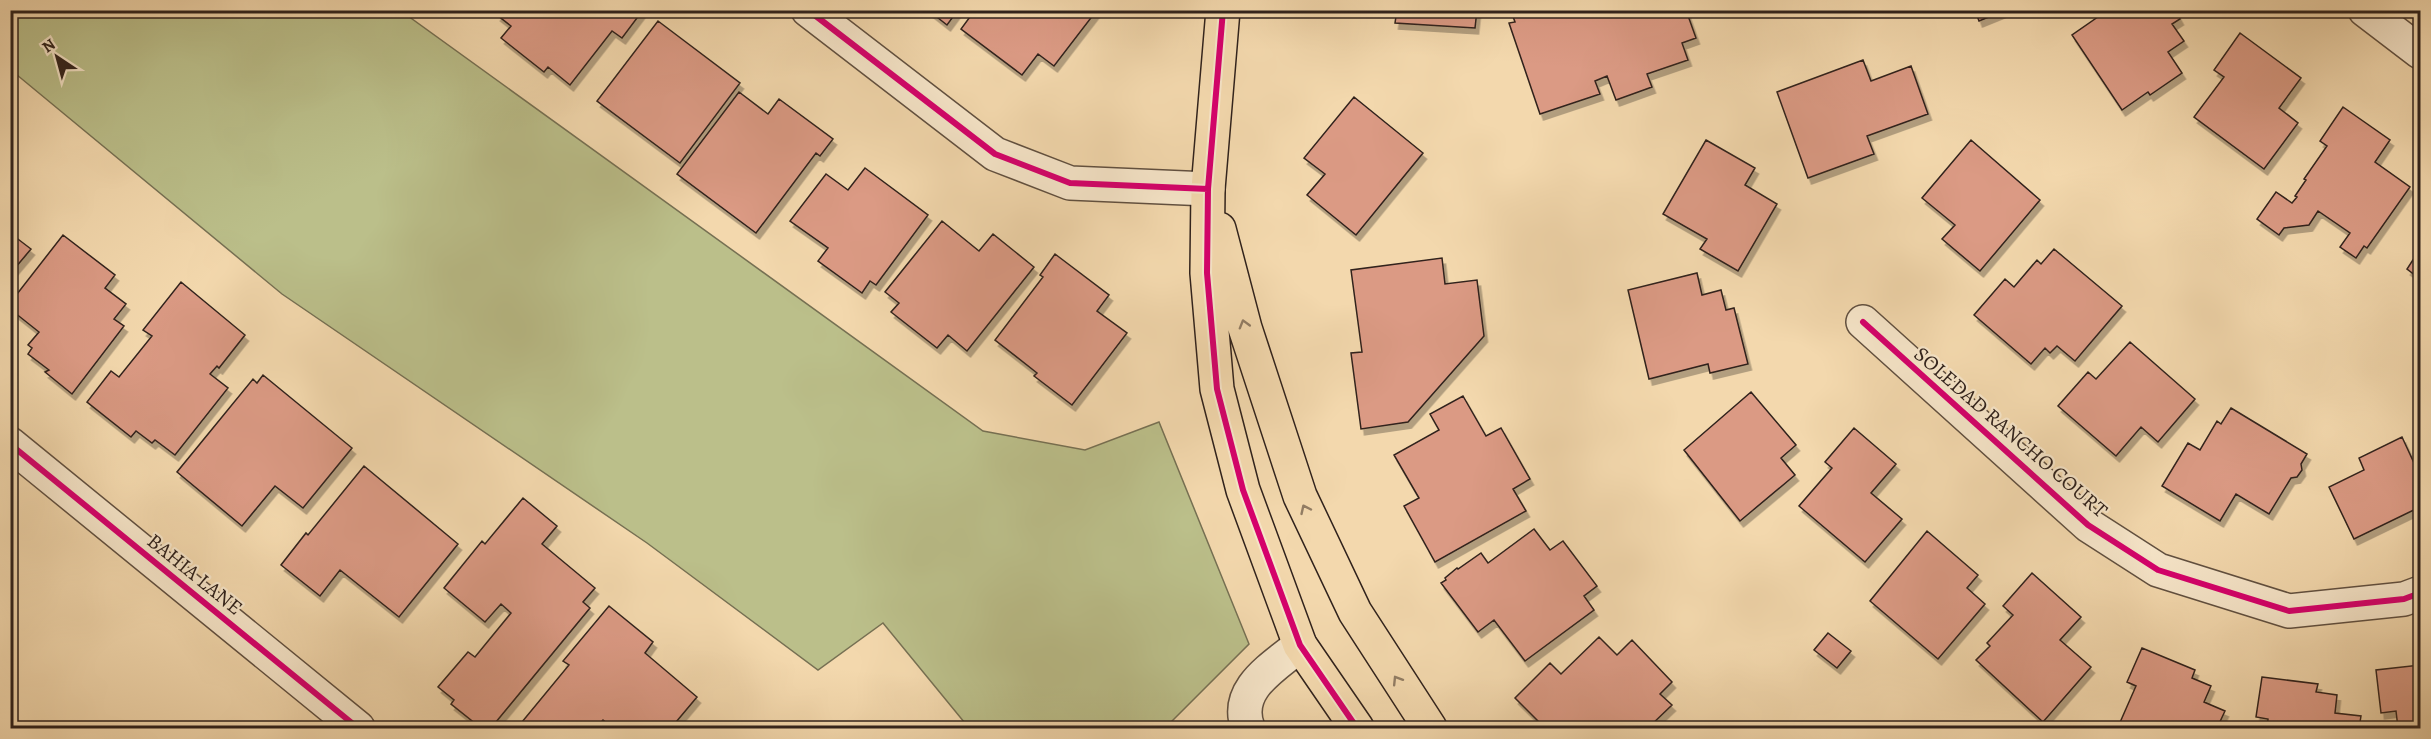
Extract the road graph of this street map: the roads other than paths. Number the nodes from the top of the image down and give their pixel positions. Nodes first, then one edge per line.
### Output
1 (808, 10) edge
2 (1223, 10) edge
3 (2365, 10) edge
4 (2421, 52) edge
5 (1208, 189) junction
6 (1863, 322) dead end
7 (10, 444) edge
8 (2421, 593) edge
9 (1300, 645) junction
10 (358, 729) edge
11 (1248, 729) edge
12 (1357, 729) edge
13 (1430, 729) edge

1 - 5 street
2 - 5 main road
3 - 4 street
5 - 9 main road
13 -> 5 main road
6 - 8 street, SOLEDAD RANCHO COURT
7 - 10 street, BAHIA LANE
9 - 11 street
9 - 12 main road

